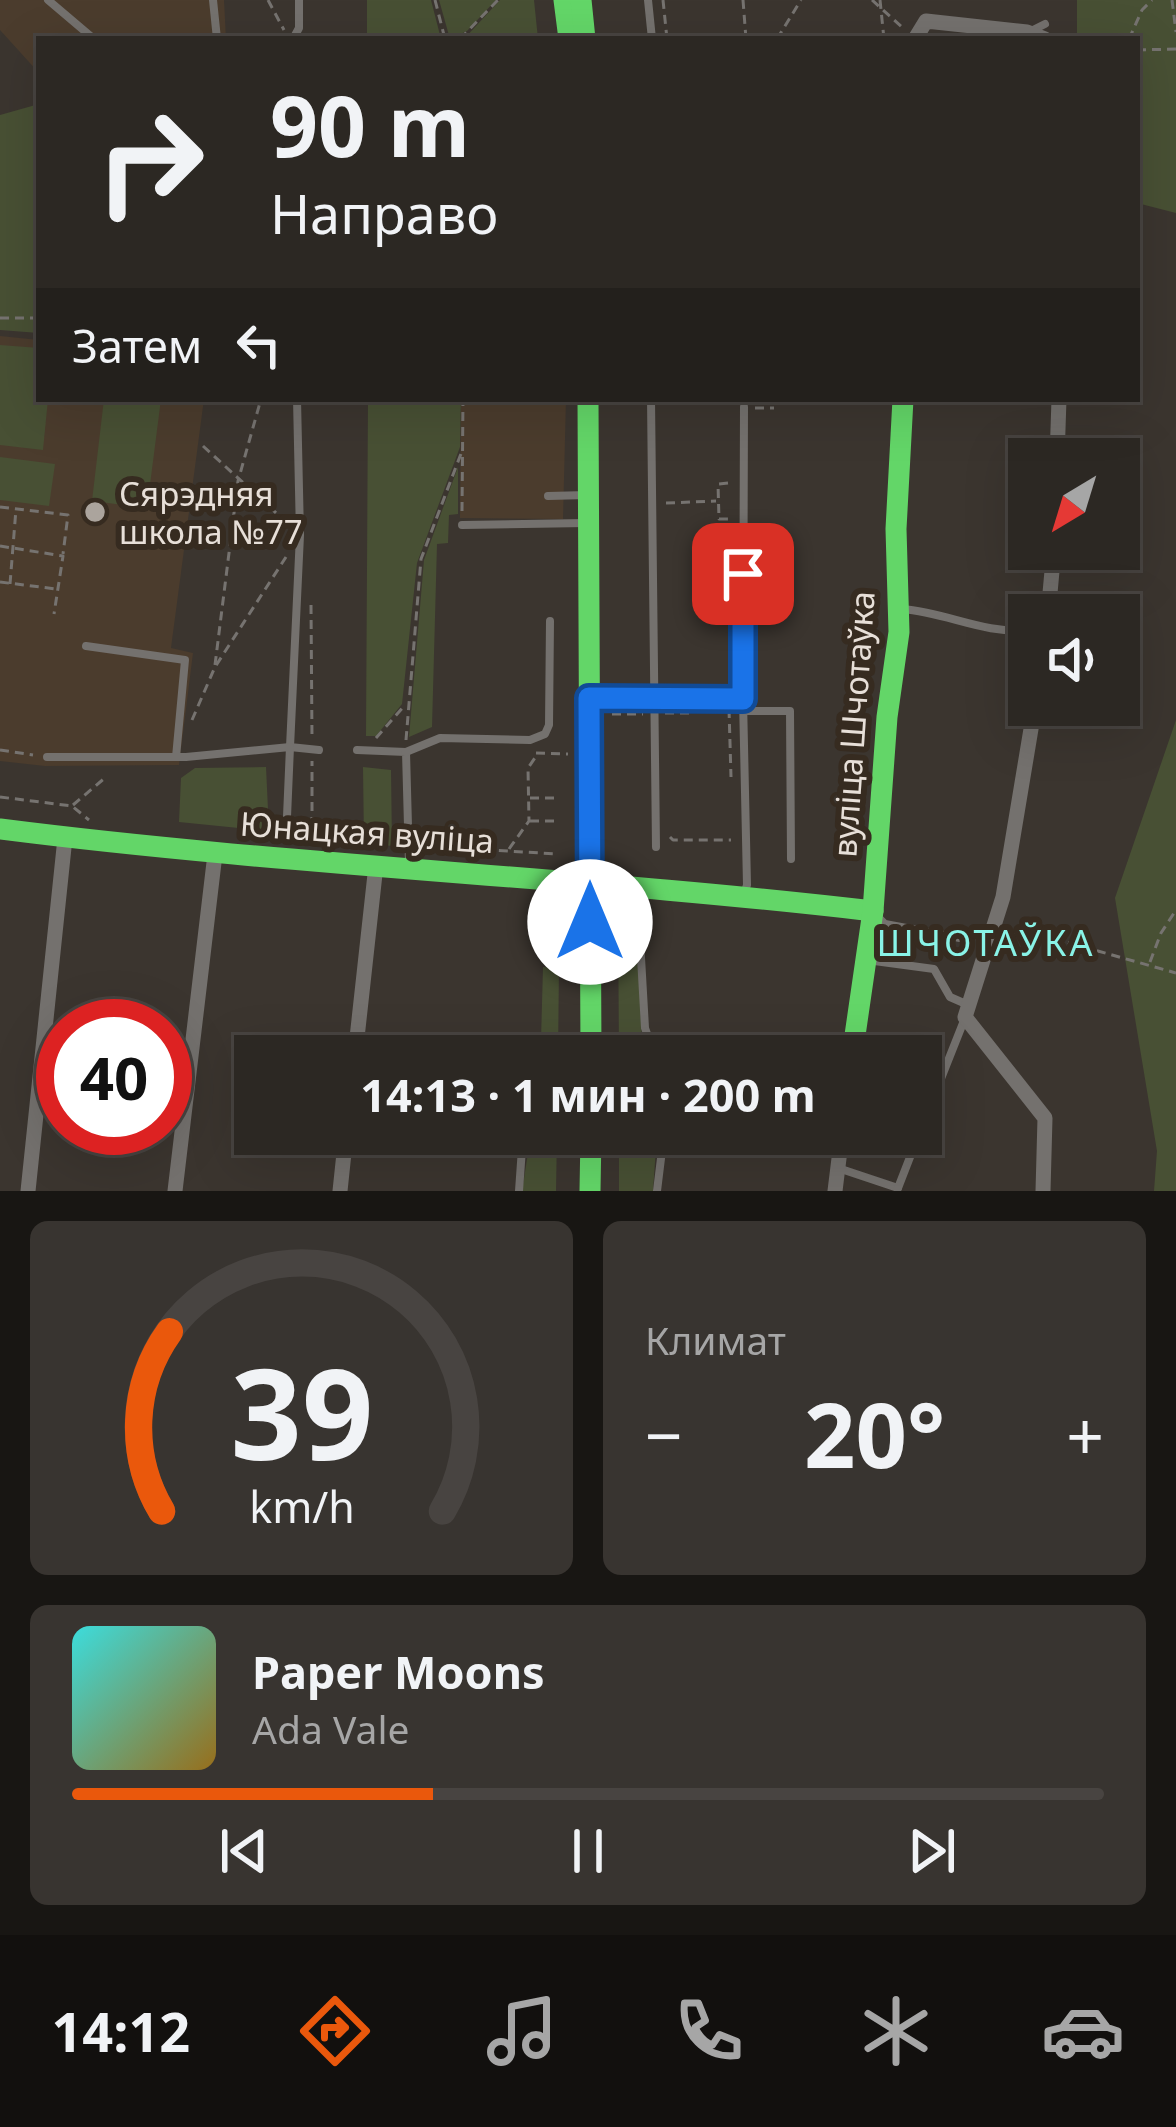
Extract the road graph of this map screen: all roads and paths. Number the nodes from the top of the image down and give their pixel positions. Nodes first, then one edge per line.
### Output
1 (48, 0) edge
2 (213, 0) edge
3 (268, 0) edge
4 (299, 0) edge
5 (434, 0) edge
6 (498, 0) edge
7 (564, 0) edge
8 (581, 0) edge
9 (648, 0) edge
10 (671, 0) edge
11 (743, 0) edge
12 (801, 0) edge
13 (872, 0) edge
14 (1152, 0) edge
15 (1172, 0) edge
16 (663, 1) edge
17 (879, 3) edge
18 (1045, 31) edge
19 (1176, 32) edge
20 (90, 36) edge
21 (217, 36) edge
22 (289, 36) edge
23 (293, 36) edge
24 (444, 36) edge
25 (463, 36) edge
26 (568, 36) edge
27 (585, 36) edge
28 (652, 36) edge
29 (667, 36) edge
30 (746, 36) edge
31 (779, 36) edge
32 (884, 36) edge
33 (902, 36) edge
34 (917, 36) edge
35 (1130, 36) edge
36 (1176, 49) edge
37 (1140, 50) edge
38 (0, 318) edge
39 (36, 318) edge
40 (260, 402) edge
41 (297, 402) edge
42 (463, 402) edge
43 (588, 402) edge
44 (651, 402) edge
45 (903, 402) edge
46 (1059, 402) edge
47 (743, 407) dead end
48 (1058, 438) edge
49 (203, 446) dead end
50 (462, 451) junction
51 (238, 481) junction
52 (736, 483) dead end
53 (588, 495) junction
54 (548, 496) dead end
55 (718, 501) junction
56 (659, 503) dead end
57 (0, 507) edge
58 (16, 509) junction
59 (738, 519) dead end
60 (588, 523) junction
61 (462, 525) joint
62 (300, 535) junction
63 (0, 546) edge
64 (12, 548) junction
65 (63, 556) junction
66 (0, 582) edge
67 (10, 584) junction
68 (58, 589) junction
69 (311, 599) dead end
70 (898, 609) junction
71 (54, 614) dead end
72 (550, 621) dead end
73 (1008, 632) edge
74 (86, 646) dead end
75 (215, 667) junction
76 (589, 698) junction
77 (652, 698) junction
78 (743, 699) junction
79 (406, 704) junction
80 (743, 711) junction
81 (695, 712) dead end
82 (612, 714) dead end
83 (653, 714) junction
84 (193, 719) dead end
85 (1033, 726) edge
86 (290, 747) junction
87 (0, 750) edge
88 (315, 750) junction
89 (361, 750) joint
90 (406, 752) junction
91 (537, 753) dead end
92 (176, 757) junction
93 (47, 758) joint
94 (106, 776) dead end
95 (529, 798) junction
96 (557, 798) dead end
97 (72, 806) dead end
98 (529, 821) junction
99 (557, 821) dead end
100 (660, 825) dead end
101 (0, 829) edge
102 (65, 838) junction
103 (286, 840) dead end
104 (733, 840) dead end
105 (656, 847) dead end
106 (312, 848) dead end
107 (508, 850) dead end
108 (215, 854) junction
109 (791, 859) dead end
110 (376, 865) junction
111 (409, 868) junction
112 (590, 882) junction
113 (637, 886) junction
114 (744, 894) junction
115 (1176, 910) edge
116 (872, 911) junction
117 (993, 929) junction
118 (866, 959) junction
119 (1149, 965) junction
120 (1176, 973) edge
121 (967, 1010) junction
122 (357, 1035) edge
123 (591, 1035) edge
124 (648, 1035) edge
125 (856, 1035) edge
126 (942, 1074) edge
127 (344, 1155) edge
128 (522, 1155) edge
129 (591, 1155) edge
130 (661, 1155) edge
131 (840, 1155) edge
132 (910, 1155) edge
133 (838, 1168) junction
134 (897, 1189) edge
135 (28, 1191) edge
136 (176, 1191) edge
137 (340, 1191) edge
138 (519, 1191) edge
139 (590, 1191) edge
140 (657, 1191) edge
141 (835, 1191) edge
142 (1043, 1191) edge

1 - 20 lane
2 - 21 lane
3 - 22 path
4 - 23 lane
5 - 24 path
6 - 25 path
7 - 26 street
8 - 27 street
9 - 28 lane
10 - 16 path
11 - 30 path
12 - 31 path
13 - 17 path
14 - 35 path
15 - 19 path
16 - 29 path
17 - 32 path
17 - 33 path
18 - 34 street
36 - 37 path
38 - 39 path
40 - 51 path
41 - 62 lane
42 - 50 path
43 - 53 street
44 - 77 lane
45 - 70 street, вуліца Шчотаўка
46 - 48 street
47 - 78 lane
49 - 51 path
50 - 61 path
50 - 79 path
51 - 62 path
51 - 75 path
52 - 55 path
53 - 54 lane
53 - 60 street
55 - 56 path
55 - 59 path
57 - 58 path
58 - 64 path
58 - 65 path
60 - 61 lane
60 - 76 street
62 - 75 path
62 - 86 lane
63 - 64 path
64 - 65 path
64 - 67 path
65 - 68 path
66 - 67 path
67 - 68 path
68 - 71 path
69 - 88 path
70 - 73 lane
70 - 116 street, вуліца Шчотаўка
72 - 90 lane
74 - 92 lane
75 - 84 path
76 - 77 lane
76 - 112 street
77 - 78 lane
77 - 83 lane
78 - 80 lane
79 - 89 path
79 - 90 path
80 - 109 lane
80 - 114 lane
81 - 83 path
82 - 83 path
83 - 105 lane
85 - 117 street
86 - 88 lane
86 - 92 lane
86 - 103 lane
87 - 93 path
88 - 106 path
89 - 90 lane
90 - 111 lane
91 - 95 path
92 - 93 lane
94 - 97 path
95 - 96 path
95 - 98 path
98 - 99 path
98 - 107 path
100 - 104 path
101 - 102 street, Юнацкая вуліца
102 - 108 street, Юнацкая вуліца
102 - 135 street
108 - 110 street, Юнацкая вуліца
108 - 136 street
110 - 111 street, Юнацкая вуліца
110 - 122 street
111 - 112 street, Юнацкая вуліца
112 - 113 street, Юнацкая вуліца
112 - 123 street
113 - 114 street, Юнацкая вуліца
113 - 124 lane
114 - 116 street, Юнацкая вуліца
115 - 119 path
116 - 117 lane
116 - 118 street, вуліца Шчотаўка
117 - 119 path
117 - 121 street
118 - 121 lane
118 - 125 street, вуліца Шчотаўка
119 - 120 path
121 - 126 lane
121 - 142 street
127 - 137 street
128 - 138 lane
129 - 139 street
130 - 140 lane
131 - 133 street
132 - 134 lane
133 - 134 lane
133 - 141 street

